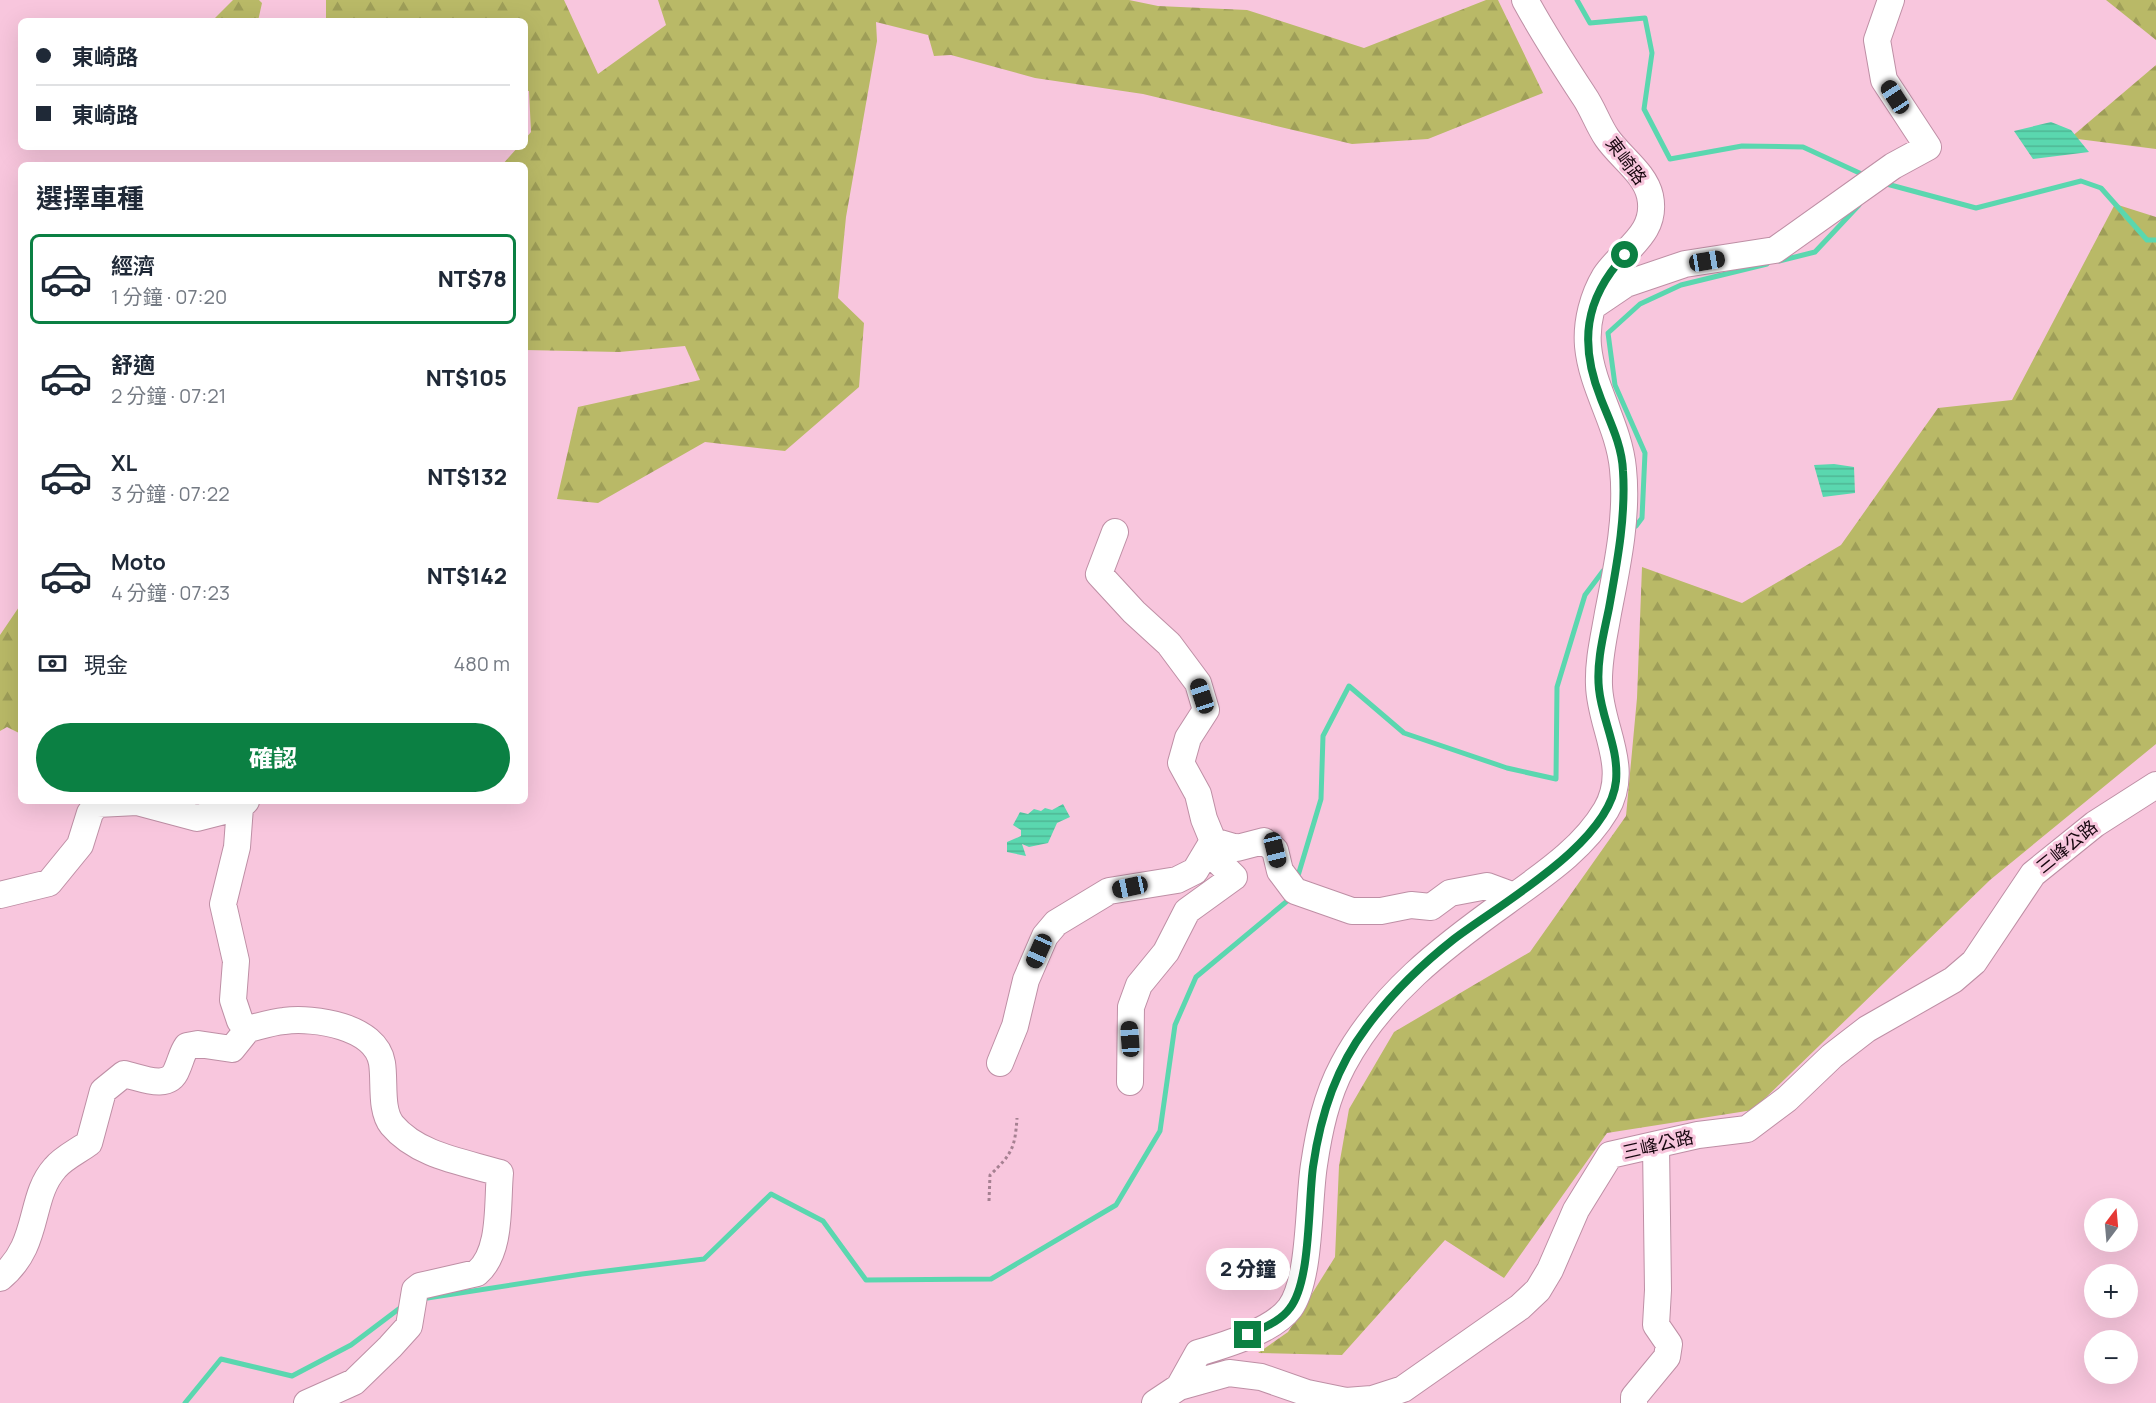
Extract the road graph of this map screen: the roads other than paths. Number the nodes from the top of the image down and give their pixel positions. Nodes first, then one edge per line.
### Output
1 (1525, 0) edge
2 (1891, 0) edge
3 (1591, 307) junction
4 (1115, 532) dead end
5 (2156, 785) edge
6 (97, 804) edge
7 (144, 804) edge
8 (243, 804) edge
9 (1214, 841) junction
10 (0, 895) edge
11 (1515, 896) junction
12 (248, 1029) junction
13 (1000, 1063) dead end
14 (1130, 1082) dead end
15 (1656, 1145) junction
16 (0, 1278) edge
17 (1179, 1387) junction
18 (307, 1403) edge
19 (1155, 1403) edge
20 (1634, 1403) edge

1 - 3 street, 東崎路
2 - 3 street
3 - 11 street, 東崎路
4 - 9 street
5 - 15 street, 三峰公路
6 - 10 street
7 - 8 street
8 - 12 street
9 - 11 street
9 - 13 street
9 - 14 street
11 - 17 street, 東崎路
12 - 16 street
12 - 18 street
15 - 17 street, 三峰公路
15 - 20 street
17 - 19 street, 三峰公路

